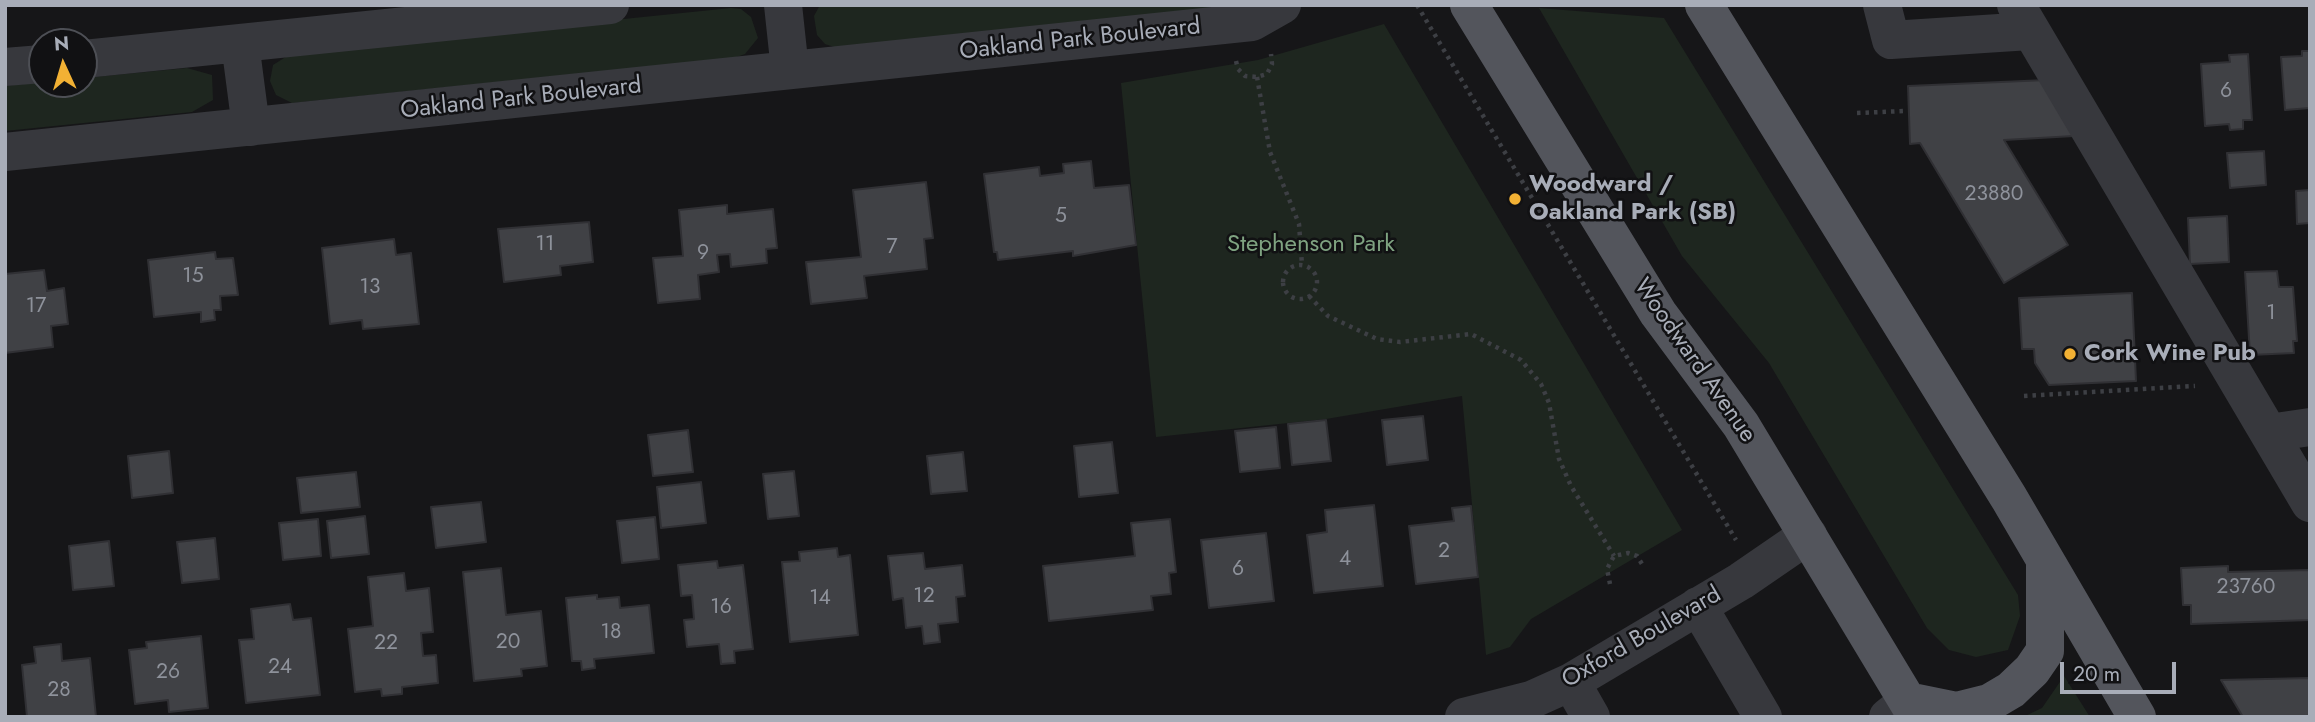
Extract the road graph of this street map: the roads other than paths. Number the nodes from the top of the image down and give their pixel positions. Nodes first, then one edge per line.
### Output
1 (610, 5) edge
2 (783, 5) edge
3 (1282, 5) edge
4 (1469, 5) edge
5 (1703, 5) edge
6 (1882, 5) edge
7 (2023, 18) edge
8 (240, 43) junction
9 (98, 58) edge
10 (28, 65) edge
11 (5, 67) edge
12 (790, 70) junction
13 (251, 127) junction
14 (5, 152) edge
15 (2310, 427) edge
16 (2269, 433) junction
17 (2310, 503) edge
18 (1808, 535) junction
19 (2045, 563) junction
20 (1698, 606) junction
21 (1571, 682) junction
22 (1905, 711) edge
23 (1464, 717) edge
24 (1591, 717) edge
25 (1763, 717) edge
26 (2137, 717) edge

1 - 8 street
2 - 12 street
3 - 12 street, Oakland Park Boulevard
4 - 18 main road, Woodward Avenue
5 - 19 main road
6 - 7 street
7 - 16 street
8 - 9 street
8 - 13 street
10 - 11 street
12 - 13 street, Oakland Park Boulevard
13 - 14 street, Oakland Park Boulevard
15 - 16 street
16 - 17 street
18 - 20 street, Oxford Boulevard
18 - 22 main road, Woodward Avenue
19 - 22 main road
19 - 26 main road
20 - 21 street, Oxford Boulevard
20 - 25 street
21 - 23 street, Oxford Boulevard
21 - 24 street

